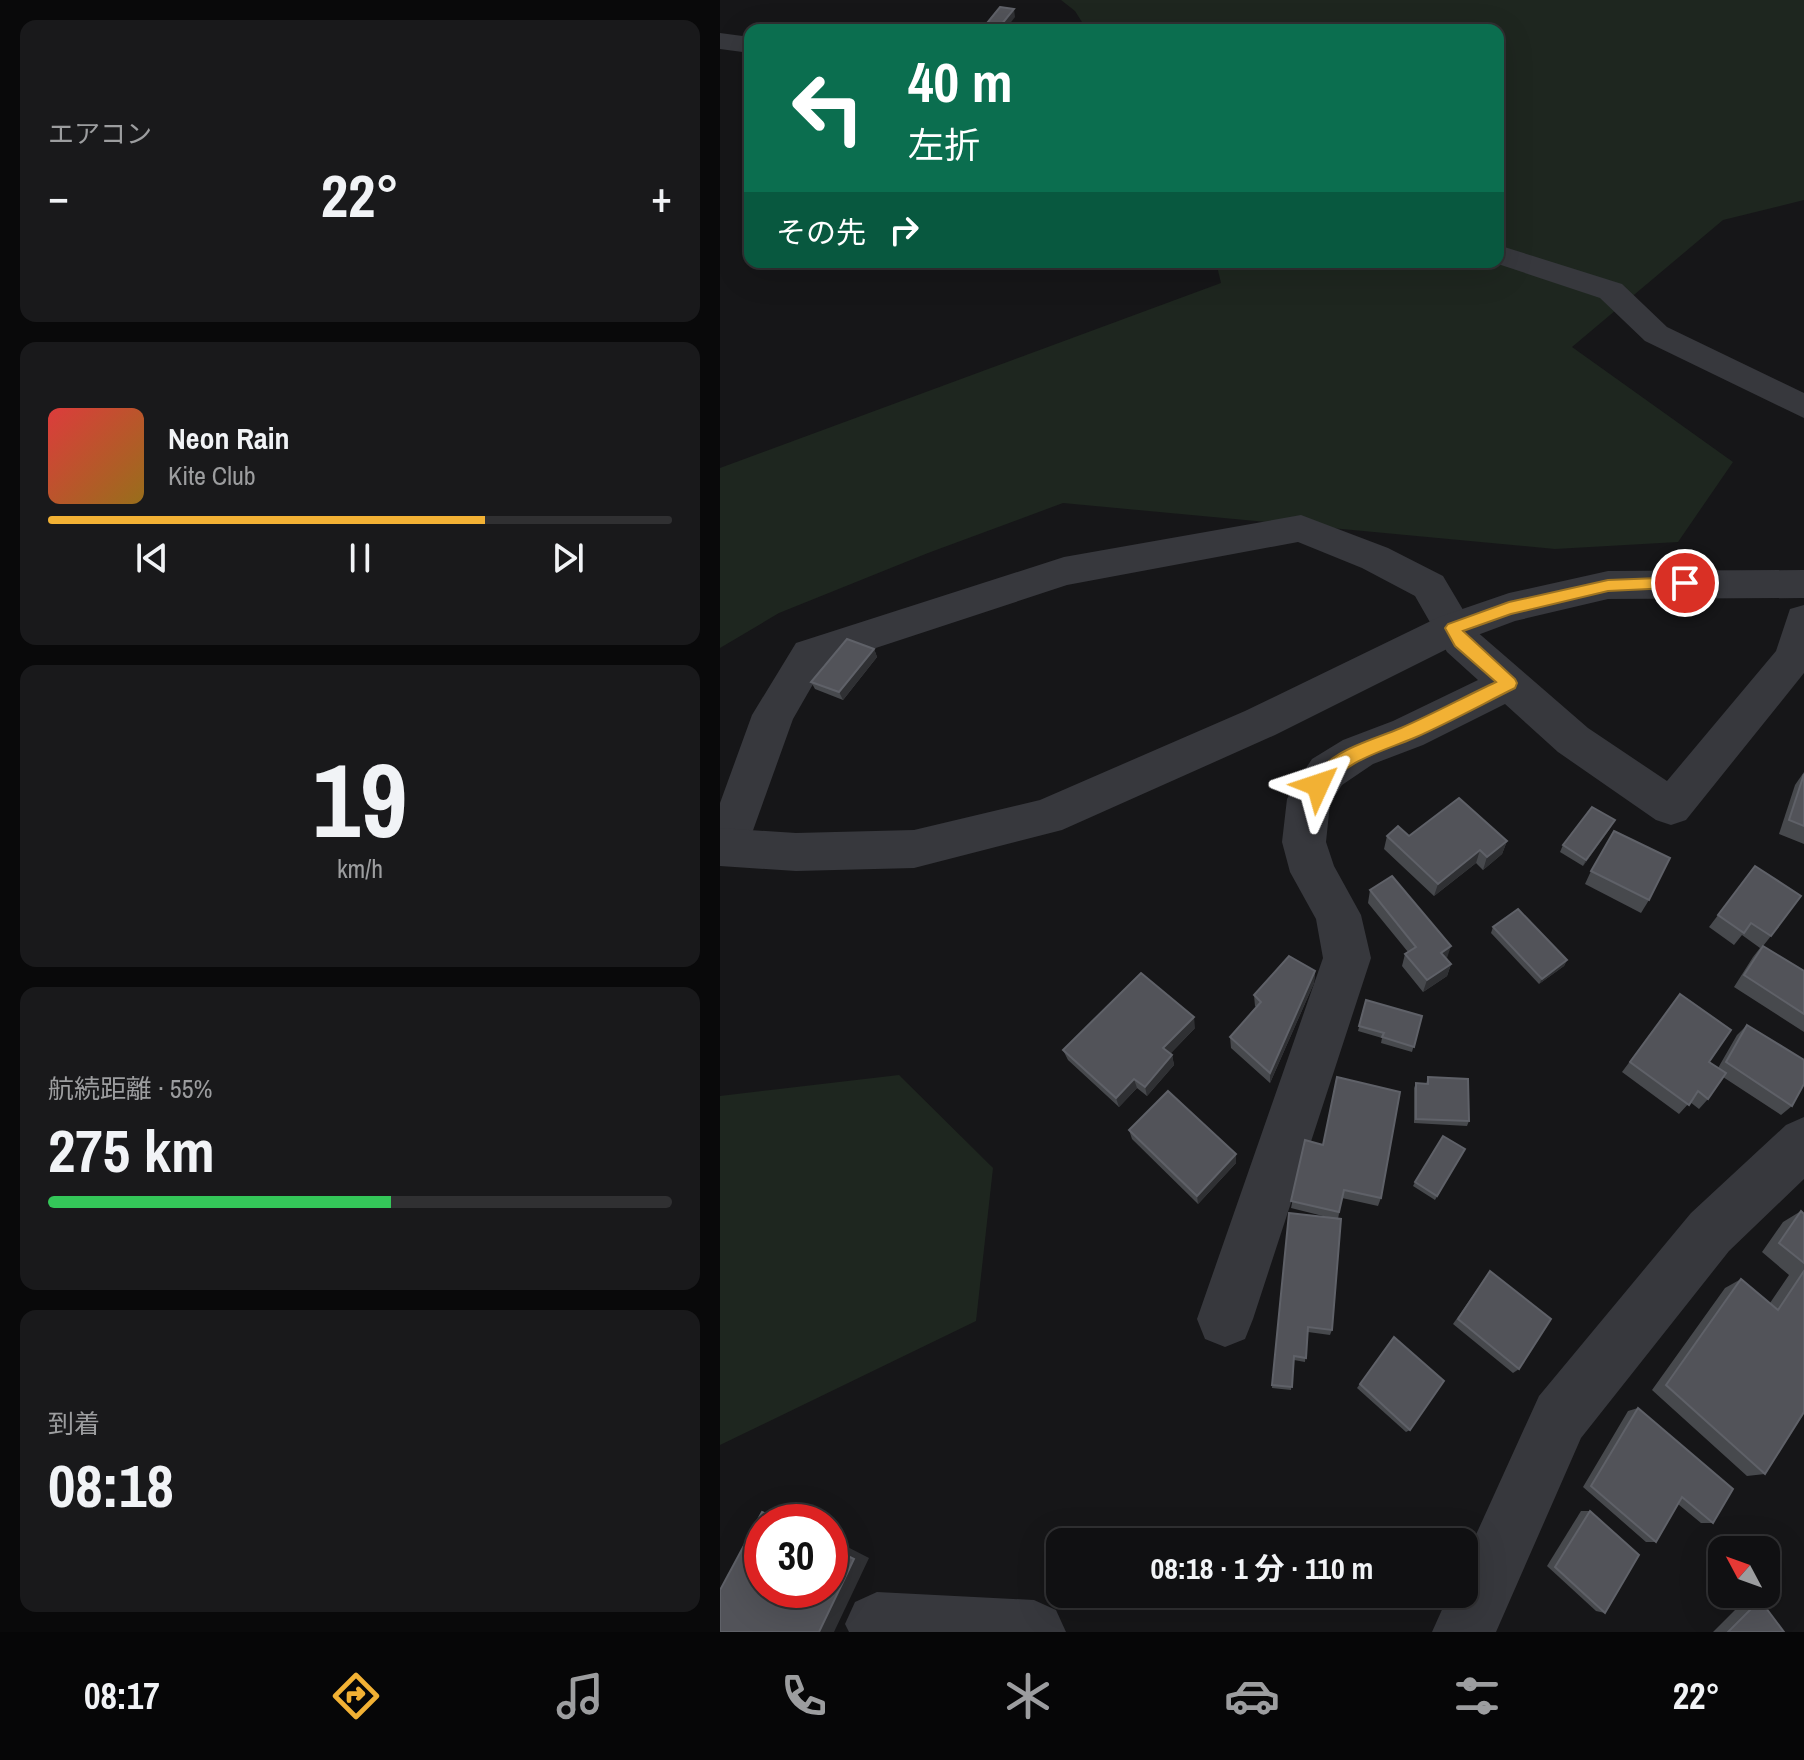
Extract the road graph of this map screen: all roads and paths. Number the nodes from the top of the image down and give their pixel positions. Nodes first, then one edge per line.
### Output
1 (720, 41) edge
2 (744, 44) edge
3 (1504, 256) edge
4 (1804, 407) edge
5 (1804, 584) edge
6 (1804, 620) edge
7 (1453, 628) junction
8 (1509, 683) junction
9 (723, 847) edge
10 (1804, 1143) edge
11 (1225, 1319) dead end
12 (877, 1624) dead end
13 (1034, 1632) edge
14 (1464, 1632) edge

1 - 2 street
3 - 4 street
5 - 7 street
6 - 8 street
7 - 8 street
7 - 9 street
7 - 9 street
8 - 11 street
10 - 14 street
12 - 13 street

